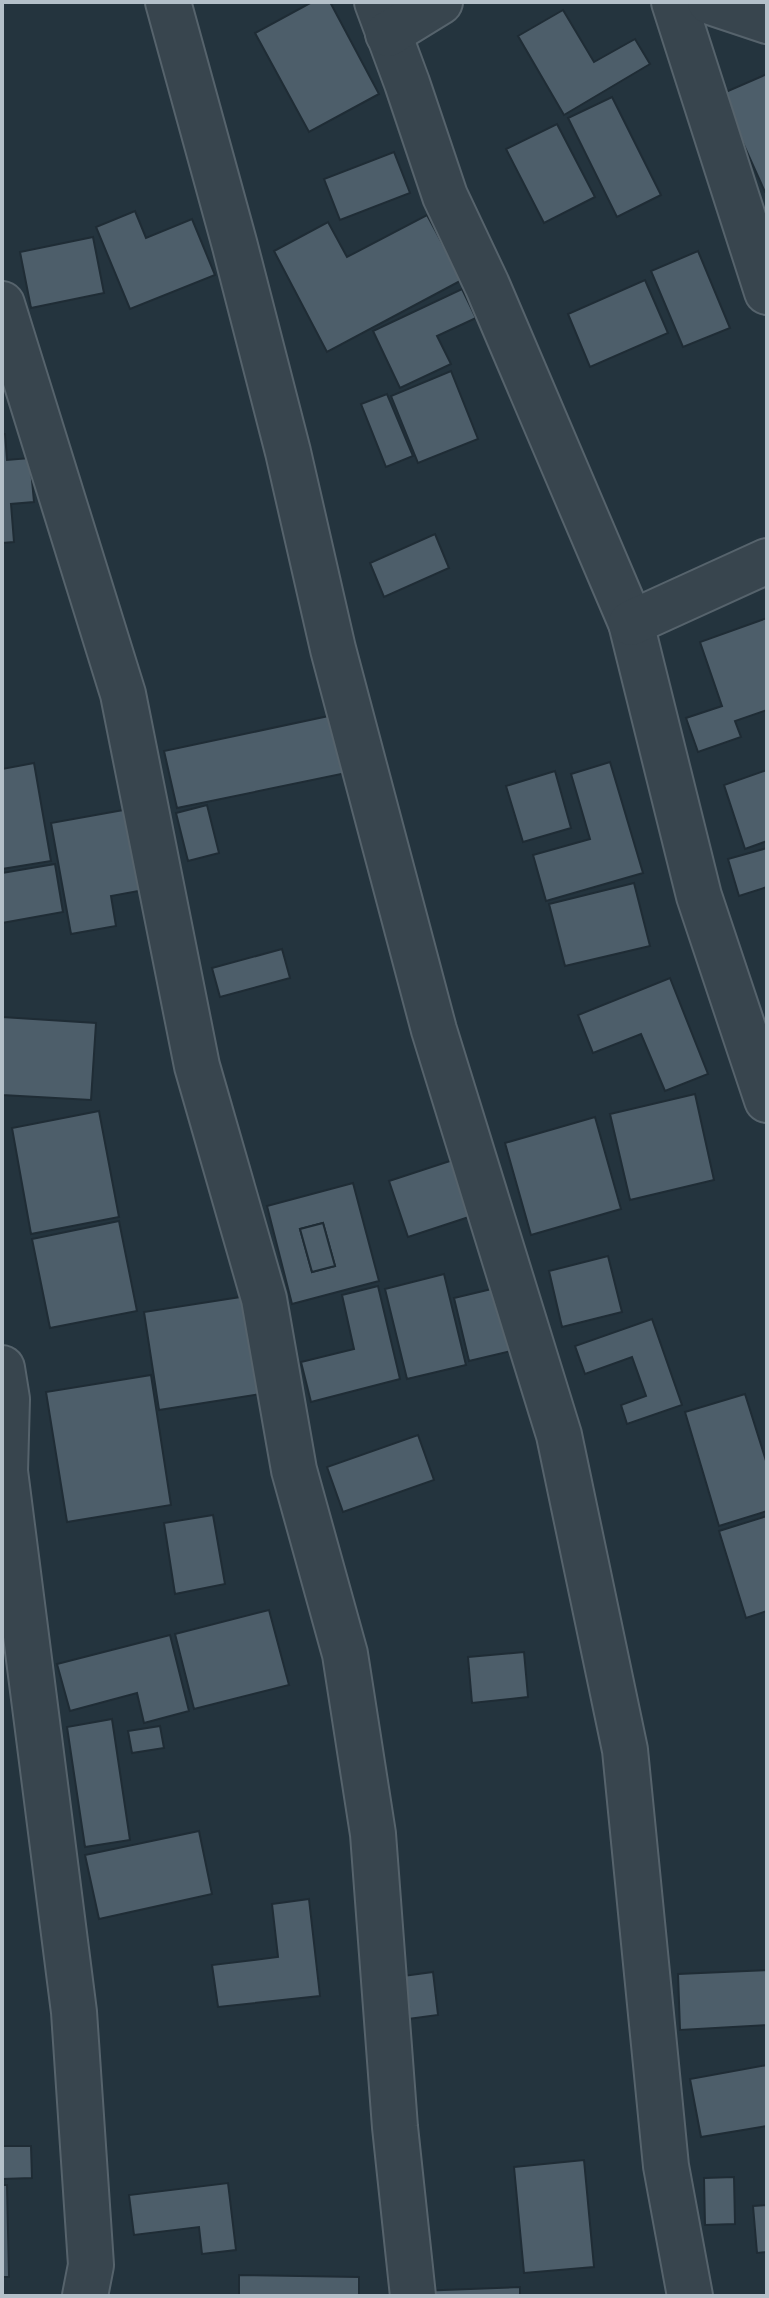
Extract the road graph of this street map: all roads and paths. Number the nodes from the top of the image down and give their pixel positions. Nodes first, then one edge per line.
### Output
1 (168, 2) edge
2 (440, 2) edge
3 (674, 2) edge
4 (710, 2) edge
5 (382, 18) edge
6 (767, 21) edge
7 (767, 292) edge
8 (2, 304) edge
9 (767, 561) edge
10 (631, 623) junction
11 (767, 1100) edge
12 (4, 1389) edge
13 (85, 2296) edge
14 (413, 2296) edge
15 (690, 2296) edge

1 - 15 street
2 - 5 street
3 - 7 street
4 - 6 street
5 - 10 street
8 - 14 street
9 - 10 street
10 - 11 street
12 - 13 street

